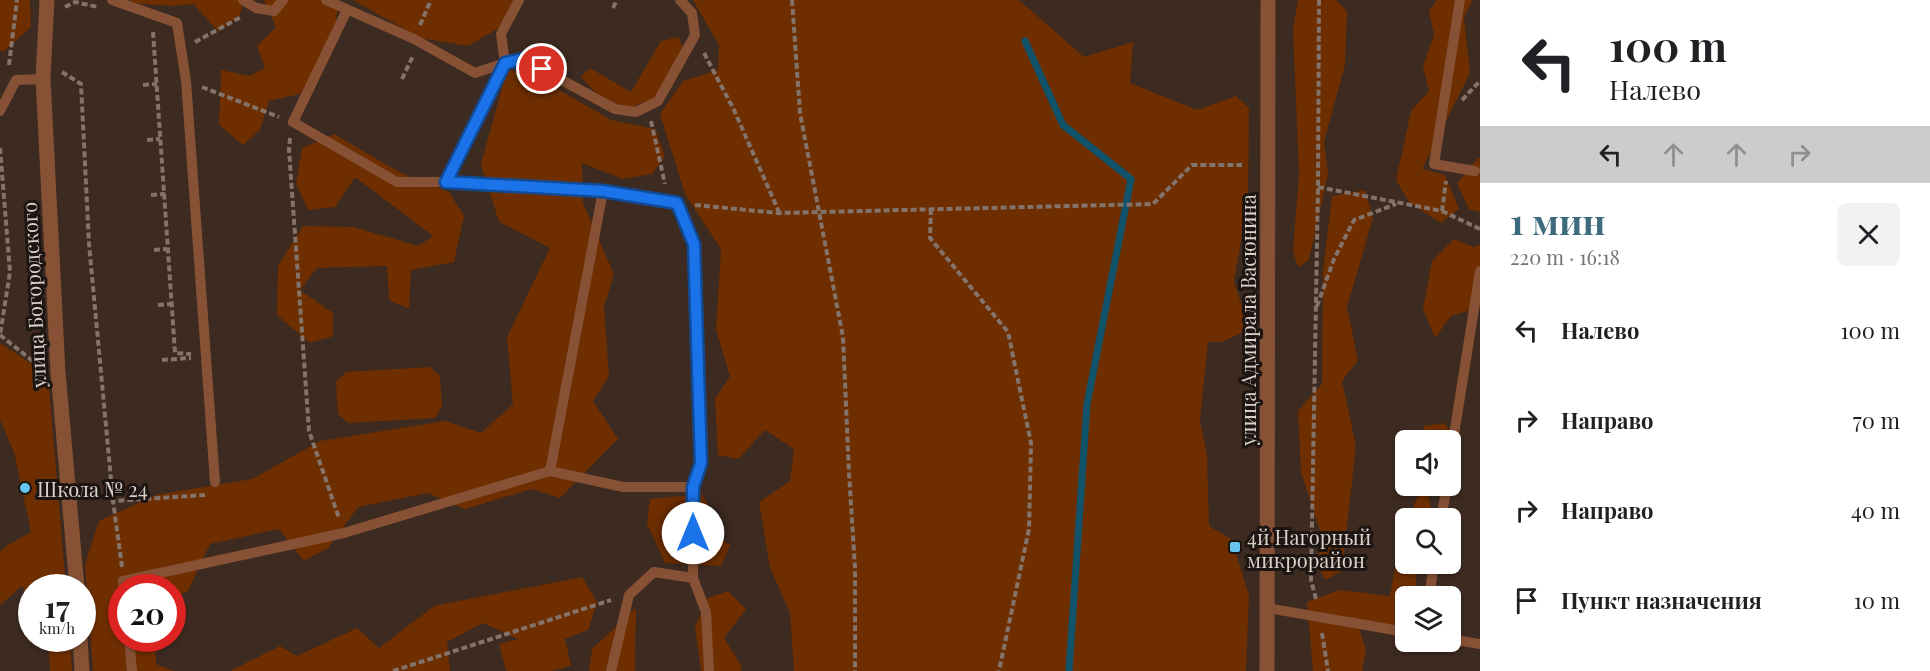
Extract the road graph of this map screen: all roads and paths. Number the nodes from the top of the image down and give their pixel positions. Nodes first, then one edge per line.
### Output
1 (17, 0) edge
2 (47, 0) edge
3 (112, 0) edge
4 (243, 0) edge
5 (283, 0) edge
6 (326, 0) edge
7 (431, 0) edge
8 (519, 0) edge
9 (617, 0) edge
10 (680, 0) edge
11 (792, 0) edge
12 (1268, 0) edge
13 (1319, 0) edge
14 (1460, 0) edge
15 (64, 7) dead end
16 (99, 8) dead end
17 (256, 8) junction
18 (613, 8) dead end
19 (347, 10) junction
20 (149, 25) dead end
21 (695, 35) junction
22 (417, 41) junction
23 (182, 49) junction
24 (505, 63) junction
25 (57, 68) dead end
26 (8, 70) dead end
27 (43, 79) junction
28 (402, 79) dead end
29 (186, 81) junction
30 (157, 84) junction
31 (143, 85) dead end
32 (648, 106) junction
33 (0, 111) edge
34 (293, 122) junction
35 (160, 139) junction
36 (147, 140) dead end
37 (0, 148) edge
38 (1242, 165) dead end
39 (1448, 166) junction
40 (1475, 171) dead end
41 (446, 182) junction
42 (1318, 187) junction
43 (603, 191) junction
44 (165, 194) junction
45 (151, 195) dead end
46 (1, 202) edge
47 (673, 203) junction
48 (1397, 204) junction
49 (931, 209) junction
50 (1442, 211) junction
51 (820, 212) junction
52 (780, 213) junction
53 (1480, 229) edge
54 (167, 249) junction
55 (154, 250) dead end
56 (1480, 271) edge
57 (172, 304) junction
58 (158, 305) dead end
59 (1316, 309) junction
60 (0, 335) edge
61 (162, 360) dead end
62 (43, 369) dead end
63 (1455, 430) edge
64 (550, 471) junction
65 (210, 484) joint
66 (693, 487) junction
67 (113, 501) junction
68 (344, 533) junction
69 (76, 574) edge
70 (123, 574) edge
71 (167, 574) edge
72 (693, 578) junction
73 (629, 595) junction
74 (1267, 608) junction
75 (1320, 617) junction
76 (1395, 630) edge
77 (1267, 641) junction
78 (1461, 641) edge
79 (1480, 644) edge
80 (81, 652) edge
81 (130, 652) edge
82 (82, 671) edge
83 (132, 671) edge
84 (393, 671) edge
85 (611, 671) edge
86 (709, 671) edge
87 (855, 671) edge
88 (999, 671) edge
89 (1267, 671) edge
90 (1278, 671) edge
91 (1328, 671) edge

1 - 26 path
2 - 27 street, улица Богородского
3 - 23 lane
4 - 17 lane
5 - 17 lane
6 - 19 lane
7 - 22 path
8 - 24 lane
9 - 18 path
10 - 21 lane
11 - 51 path
12 - 74 street, улица Адмирала Васюнина
13 - 42 path
14 - 39 lane
15 - 16 path
17 - 23 path
19 - 22 lane
19 - 34 lane
20 - 30 path
21 - 32 lane
21 - 52 path
22 - 24 lane
22 - 28 path
23 - 29 lane
24 - 32 lane
24 - 41 lane
25 - 67 path
27 - 33 lane
27 - 69 street, улица Богородского
29 - 34 path
29 - 65 lane
30 - 31 path
30 - 35 path
32 - 47 path
34 - 41 lane
34 - 68 path
35 - 36 path
35 - 44 path
37 - 46 path
38 - 49 path
39 - 40 lane
39 - 50 path
41 - 43 lane
42 - 48 path
42 - 59 path
43 - 47 lane
43 - 64 lane
44 - 45 path
44 - 54 path
46 - 60 path
47 - 52 path
47 - 66 lane
48 - 50 path
48 - 59 path
49 - 51 path
49 - 88 path
50 - 53 path
51 - 52 path
51 - 87 path
54 - 55 path
54 - 57 path
56 - 63 lane
57 - 58 path
57 - 61 path
59 - 75 path
60 - 62 path
64 - 66 lane
64 - 68 lane
65 - 67 path
66 - 72 lane
67 - 70 path
68 - 71 lane
72 - 73 lane
72 - 86 lane
73 - 84 path
73 - 85 lane
74 - 75 lane
74 - 77 street, улица Адмирала Васюнина
75 - 76 lane
75 - 91 path
77 - 89 street, улица Адмирала Васюнина
77 - 90 street
78 - 79 lane
80 - 82 street
81 - 83 lane

